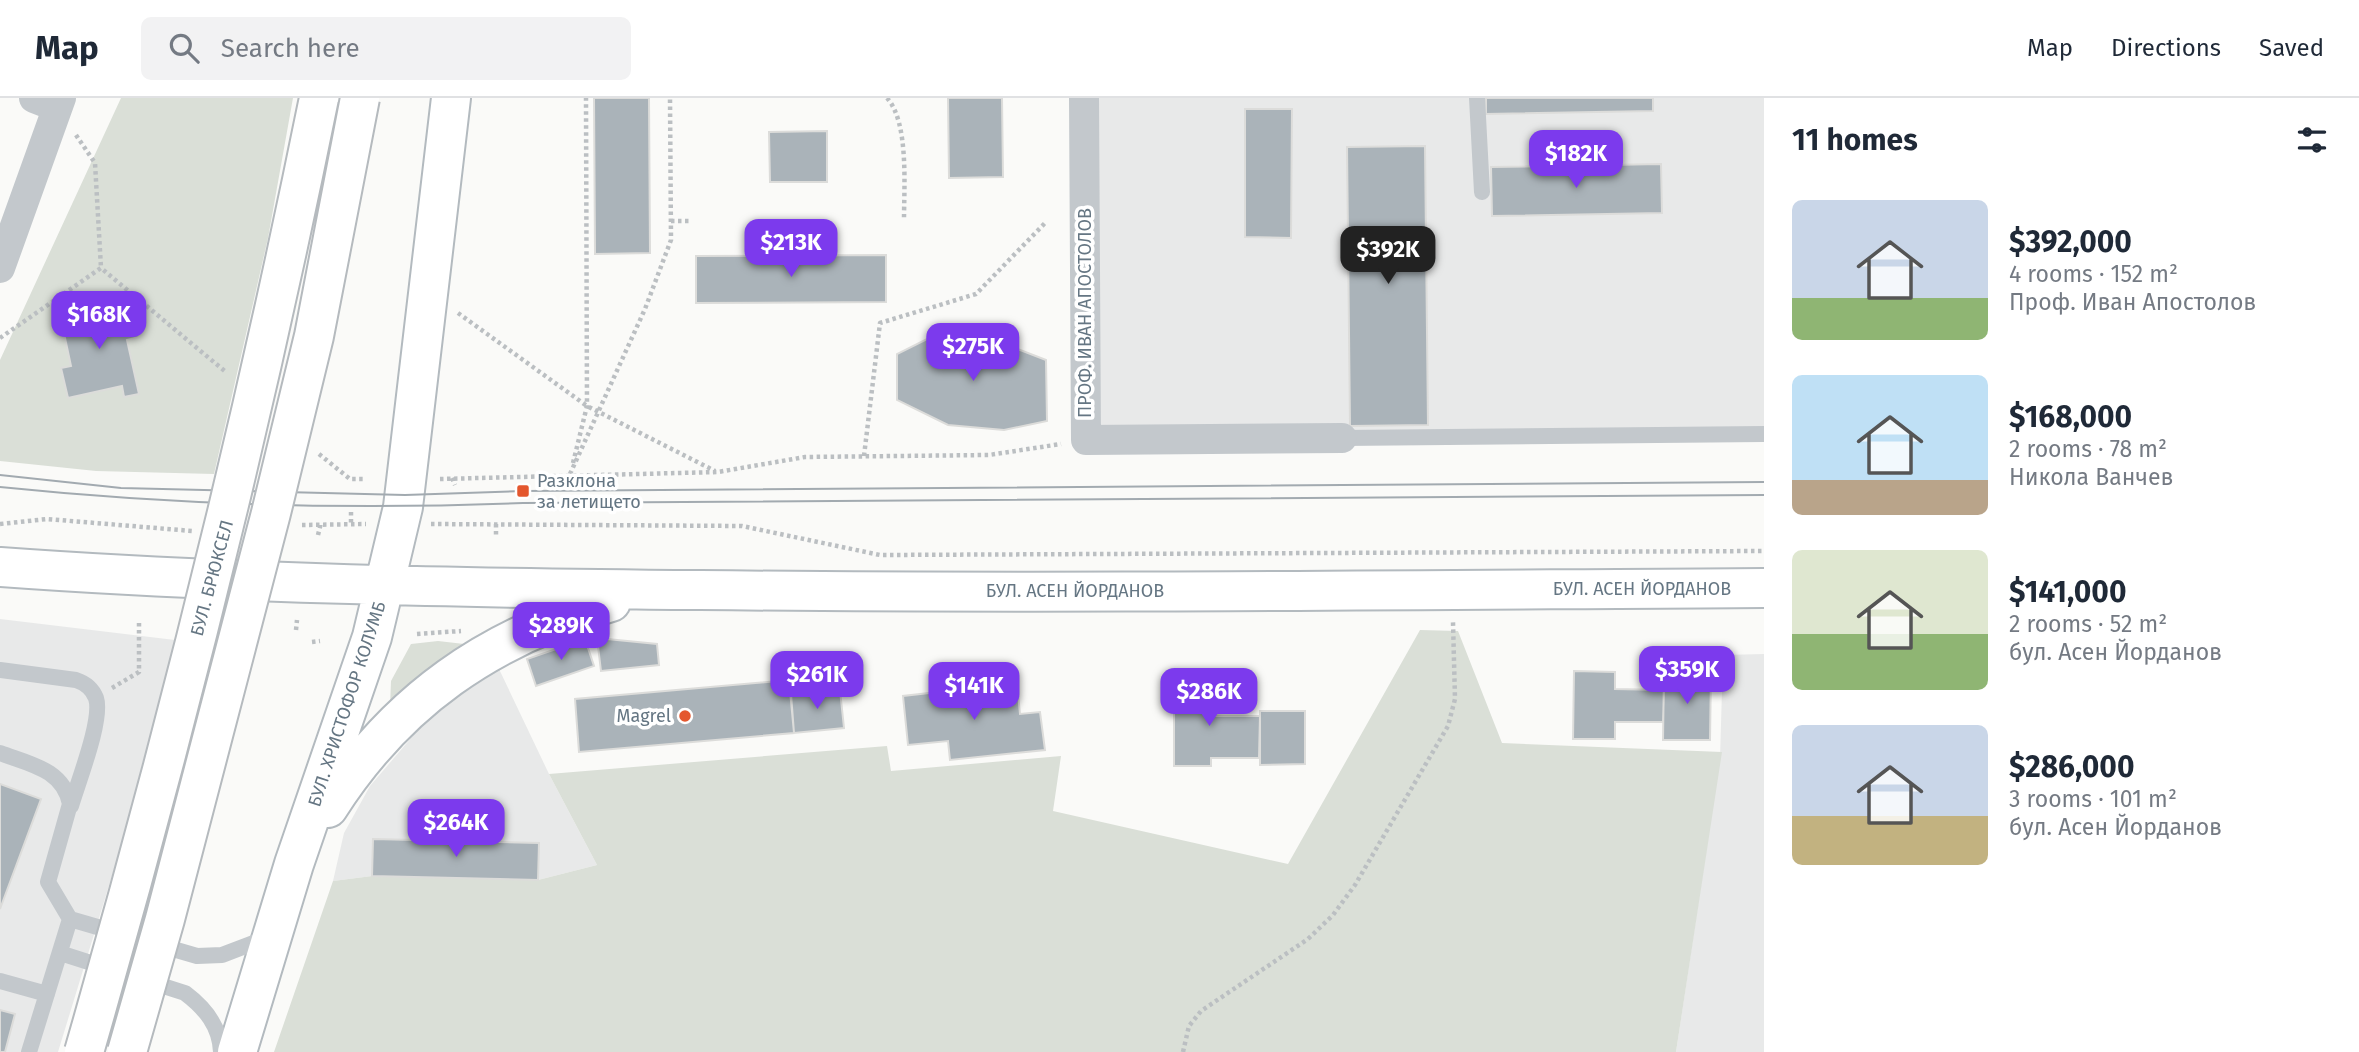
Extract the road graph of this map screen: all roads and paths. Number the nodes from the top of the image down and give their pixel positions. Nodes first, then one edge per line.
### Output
1 (319, 98) edge
2 (360, 98) edge
3 (451, 98) edge
4 (586, 98) edge
5 (670, 98) edge
6 (887, 98) edge
7 (1084, 98) edge
8 (1477, 98) edge
9 (51, 101) edge
10 (1482, 192) dead end
11 (904, 220) dead end
12 (671, 221) junction
13 (691, 221) dead end
14 (1046, 222) dead end
15 (0, 268) edge
16 (101, 268) junction
17 (429, 292) junction
18 (0, 338) edge
19 (235, 380) dead end
20 (587, 406) junction
21 (598, 412) junction
22 (1764, 434) edge
23 (1342, 438) joint
24 (1086, 440) junction
25 (310, 446) dead end
26 (864, 456) junction
27 (718, 472) junction
28 (570, 474) junction
29 (366, 478) dead end
30 (452, 478) junction
31 (440, 479) dead end
32 (455, 485) dead end
33 (351, 512) dead end
34 (471, 518) dead end
35 (321, 523) junction
36 (464, 523) dead end
37 (0, 524) edge
38 (474, 524) junction
39 (496, 524) junction
40 (291, 525) dead end
41 (200, 532) dead end
42 (496, 535) dead end
43 (318, 536) dead end
44 (1764, 551) edge
45 (0, 567) edge
46 (386, 585) junction
47 (1764, 588) edge
48 (655, 590) junction
49 (297, 620) dead end
50 (1453, 622) dead end
51 (139, 623) dead end
52 (296, 631) dead end
53 (320, 641) dead end
54 (312, 642) dead end
55 (0, 670) edge
56 (96, 697) junction
57 (0, 753) edge
58 (69, 815) junction
59 (294, 864) junction
60 (70, 919) junction
61 (271, 936) junction
62 (60, 953) junction
63 (0, 981) edge
64 (47, 994) junction
65 (29, 1052) edge
66 (84, 1052) edge
67 (127, 1052) edge
68 (221, 1052) edge
69 (237, 1052) edge
70 (1183, 1052) edge

1 - 66 main road, БУЛ. БРЮКСЕЛ, bridge
2 - 67 main road, bridge
3 - 17 main road, БУЛ. ХРИСТОФОР КОЛУМБ
4 - 20 path
5 - 12 path
6 - 11 path
7 - 24 street, ПРОФ. ИВАН АПОСТОЛОВ
8 - 10 lane
9 - 15 street
9 - 16 path
12 - 13 path
12 - 21 path
14 - 26 path
16 - 18 path
16 - 19 path
17 - 20 path
17 - 46 main road, БУЛ. ХРИСТОФОР КОЛУМБ
20 - 21 path
20 - 28 path
21 - 27 path
21 - 28 path
22 - 23 lane
23 - 24 street, ПРОФ. ИВАН АПОСТОЛОВ
24 - 26 path
25 - 29 path
26 - 27 path
27 - 28 path
28 - 30 path
30 - 31 path
30 - 32 path
33 - 35 path
34 - 38 path
35 - 40 path
35 - 43 path
36 - 38 path
37 - 41 path
38 - 39 path
39 - 42 path
39 - 44 path
45 - 46 main road, БУЛ. АСЕН ЙОРДАНОВ
46 - 48 main road, БУЛ. АСЕН ЙОРДАНОВ
46 - 59 main road, БУЛ. ХРИСТОФОР КОЛУМБ
47 - 48 main road, БУЛ. АСЕН ЙОРДАНОВ
48 - 59 main road
49 - 52 path
50 - 70 path
51 - 56 path
53 - 54 path
55 - 56 lane
56 - 58 lane
57 - 58 lane
58 - 60 lane
59 - 61 main road, БУЛ. ХРИСТОФОР КОЛУМБ
60 - 61 lane
60 - 62 lane
61 - 69 main road, БУЛ. ХРИСТОФОР КОЛУМБ
62 - 64 lane
62 - 68 lane
63 - 64 lane
64 - 65 lane

